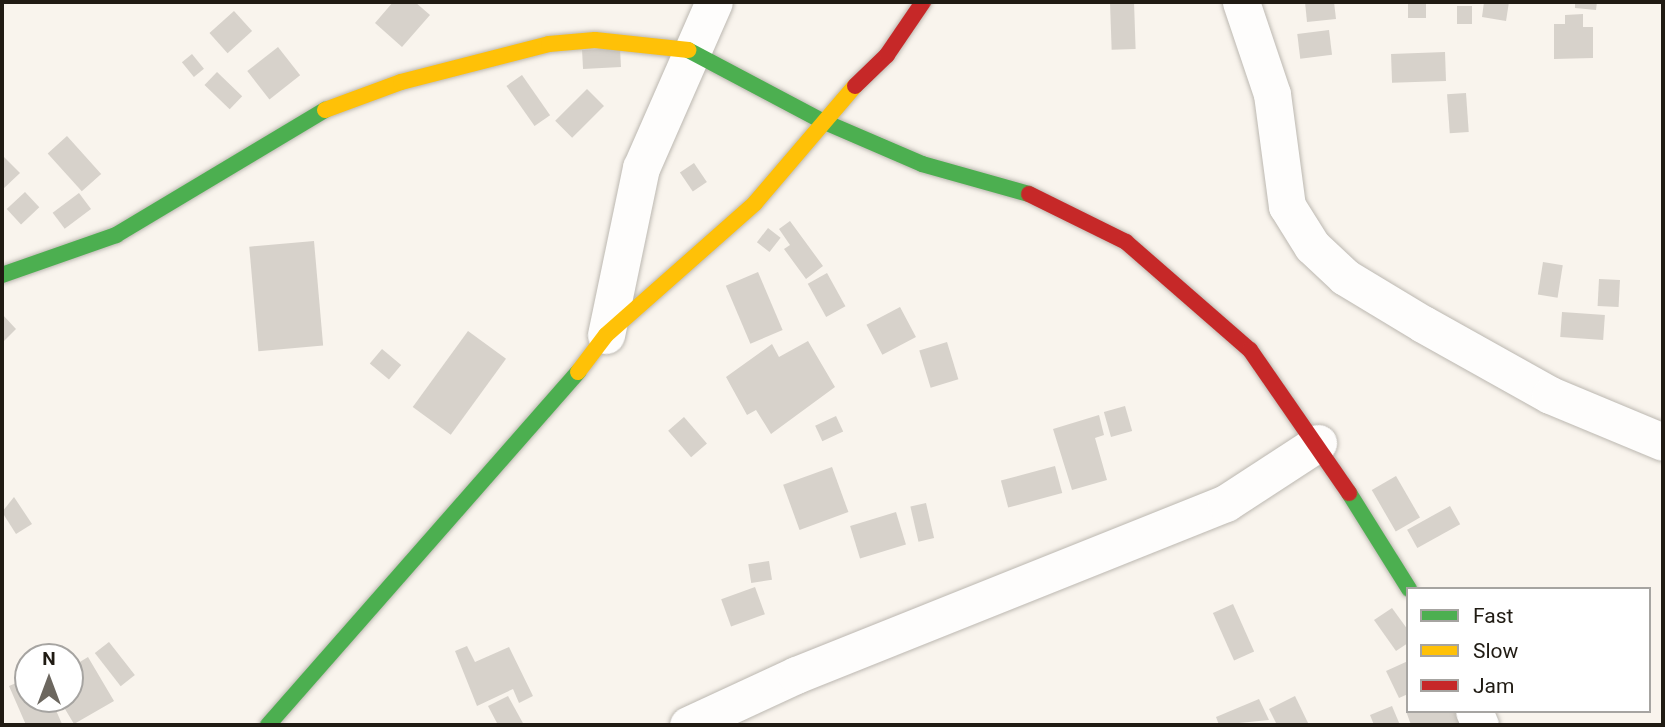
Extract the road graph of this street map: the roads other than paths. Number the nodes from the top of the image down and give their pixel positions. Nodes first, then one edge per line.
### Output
1 (714, 2) edge
2 (923, 2) edge
3 (1241, 2) edge
4 (690, 50) junction
5 (820, 120) junction
6 (2, 275) edge
7 (606, 335) junction
8 (1663, 442) edge
9 (1318, 443) junction
10 (1408, 587) edge
11 (268, 725) edge
12 (688, 725) edge

1 - 4 street
2 - 5 street
3 - 8 street
4 - 5 street
4 - 6 street
4 - 7 street
5 - 7 street
5 - 9 street
7 - 11 street
9 - 10 street
9 - 12 street

